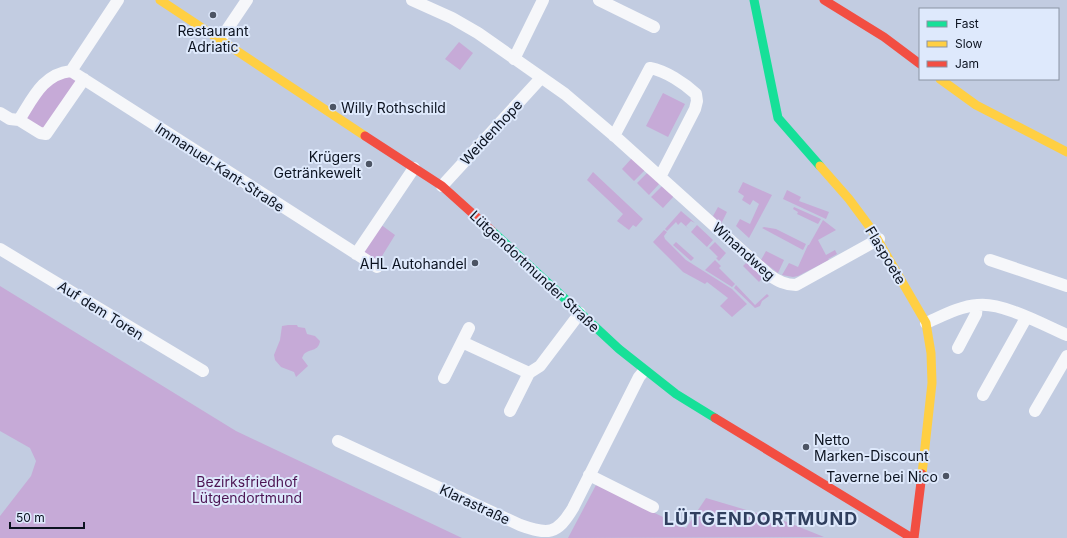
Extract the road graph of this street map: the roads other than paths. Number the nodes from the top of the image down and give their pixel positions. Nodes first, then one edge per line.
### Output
1 (118, 0) edge
2 (160, 0) edge
3 (247, 0) edge
4 (412, 0) edge
5 (543, 0) edge
6 (599, 0) edge
7 (754, 0) edge
8 (824, 0) edge
9 (654, 27) dead end
10 (220, 40) junction
11 (514, 60) junction
12 (919, 63) edge
13 (71, 71) junction
14 (541, 78) junction
15 (84, 79) junction
16 (941, 80) edge
17 (0, 113) edge
18 (19, 120) junction
19 (614, 136) junction
20 (1067, 152) edge
21 (414, 168) junction
22 (660, 177) junction
23 (442, 186) junction
24 (879, 239) junction
25 (0, 249) edge
26 (356, 254) junction
27 (990, 260) dead end
28 (377, 267) dead end
29 (1067, 286) edge
30 (977, 305) junction
31 (580, 313) junction
32 (1026, 318) junction
33 (926, 323) junction
34 (469, 328) dead end
35 (1067, 335) edge
36 (462, 342) junction
37 (958, 348) dead end
38 (1067, 356) edge
39 (203, 371) dead end
40 (644, 371) junction
41 (528, 373) junction
42 (444, 378) dead end
43 (983, 395) dead end
44 (510, 411) dead end
45 (1036, 411) dead end
46 (338, 441) dead end
47 (589, 475) junction
48 (653, 507) dead end
49 (913, 538) edge

1 - 13 street
2 - 10 street, Lütgendortmunder Straße
3 - 10 street
4 - 11 street, Winandweg
5 - 11 street
6 - 9 street
7 - 24 street, Flaspoete
8 - 12 street
10 - 21 street, Lütgendortmunder Straße
11 - 14 street, Winandweg
13 - 15 street, Immanuel-Kant-Straße
13 - 18 street
14 - 19 street, Winandweg
14 - 23 street, Weidenhope
15 - 18 street
15 - 26 street, Immanuel-Kant-Straße
16 - 20 street
17 - 18 street
19 - 22 street, Winandweg
19 - 22 street
21 - 23 street, Lütgendortmunder Straße
21 - 26 street
22 - 24 street, Winandweg
23 - 31 street, Lütgendortmunder Straße
24 - 33 street, Flaspoete
25 - 39 street, Auf dem Toren
26 - 28 street, Immanuel-Kant-Straße
27 - 29 street
30 - 32 street
30 - 33 street
30 - 37 street
31 - 40 street, Lütgendortmunder Straße
31 - 41 street
32 - 35 street
32 - 43 street
33 - 49 street, Flaspoete
34 - 36 street
36 - 41 street
36 - 42 street
38 - 45 street
40 - 47 street, Klarastraße
40 - 49 street, Lütgendortmunder Straße
41 - 44 street
46 - 47 street, Klarastraße
47 - 48 street

